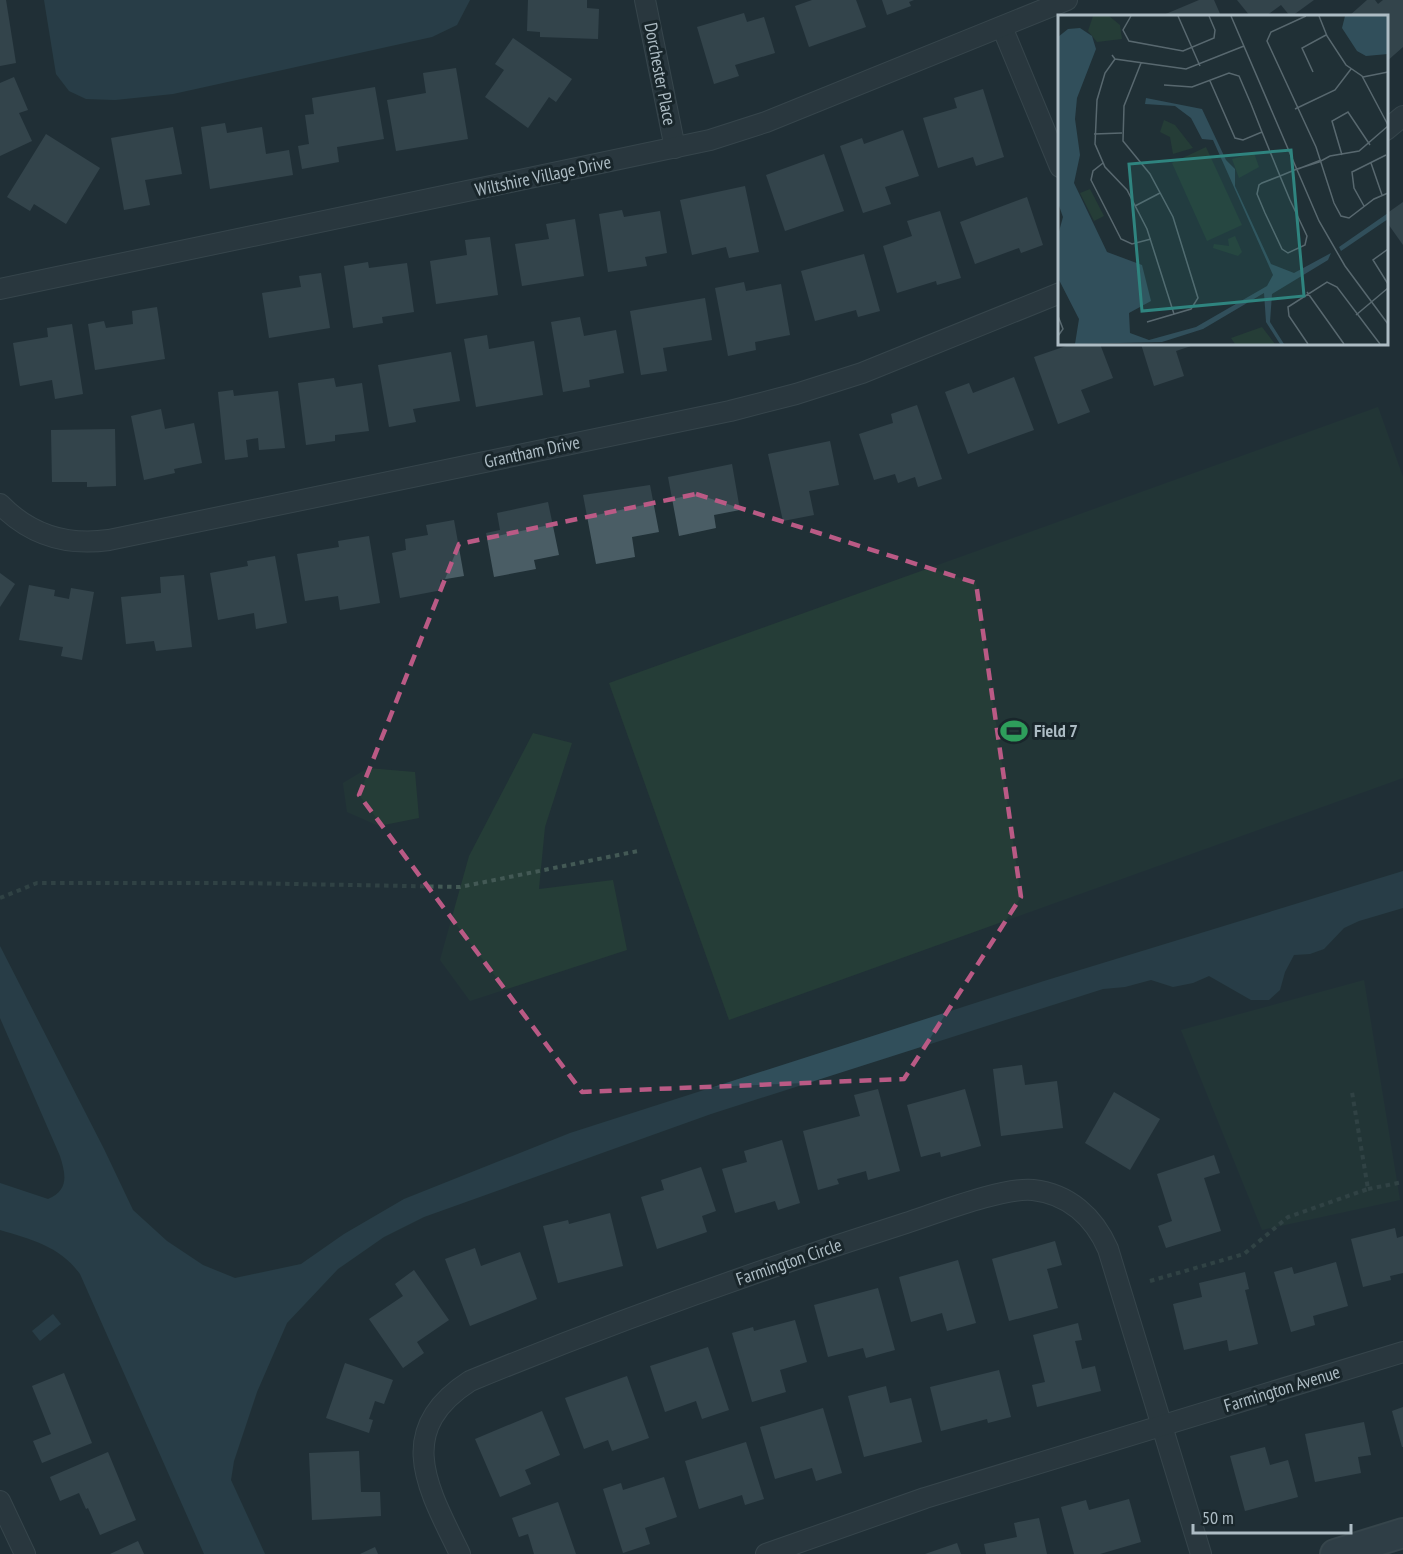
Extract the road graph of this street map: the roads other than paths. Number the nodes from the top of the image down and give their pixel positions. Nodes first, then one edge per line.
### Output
1 (645, 0) edge
2 (1066, 0) edge
3 (1002, 27) junction
4 (1403, 116) edge
5 (1388, 128) edge
6 (675, 148) junction
7 (1058, 165) edge
8 (0, 289) edge
9 (1058, 293) edge
10 (0, 504) edge
11 (1403, 1352) edge
12 (1161, 1425) junction
13 (0, 1501) edge
14 (1403, 1533) edge
15 (25, 1554) edge
16 (460, 1554) edge
17 (766, 1554) edge
18 (1201, 1554) edge
19 (1335, 1554) edge

1 - 6 street, Dorchester Place
2 - 3 street, Wiltshire Village Drive
3 - 6 street, Wiltshire Village Drive
3 - 7 street
4 - 5 street
6 - 8 street, Wiltshire Village Drive
9 - 10 street, Grantham Drive
11 - 12 street, Farmington Avenue
12 - 16 street, Farmington Circle
12 - 17 street
12 - 18 street, Farmington Circle
13 - 15 street
14 - 19 street

